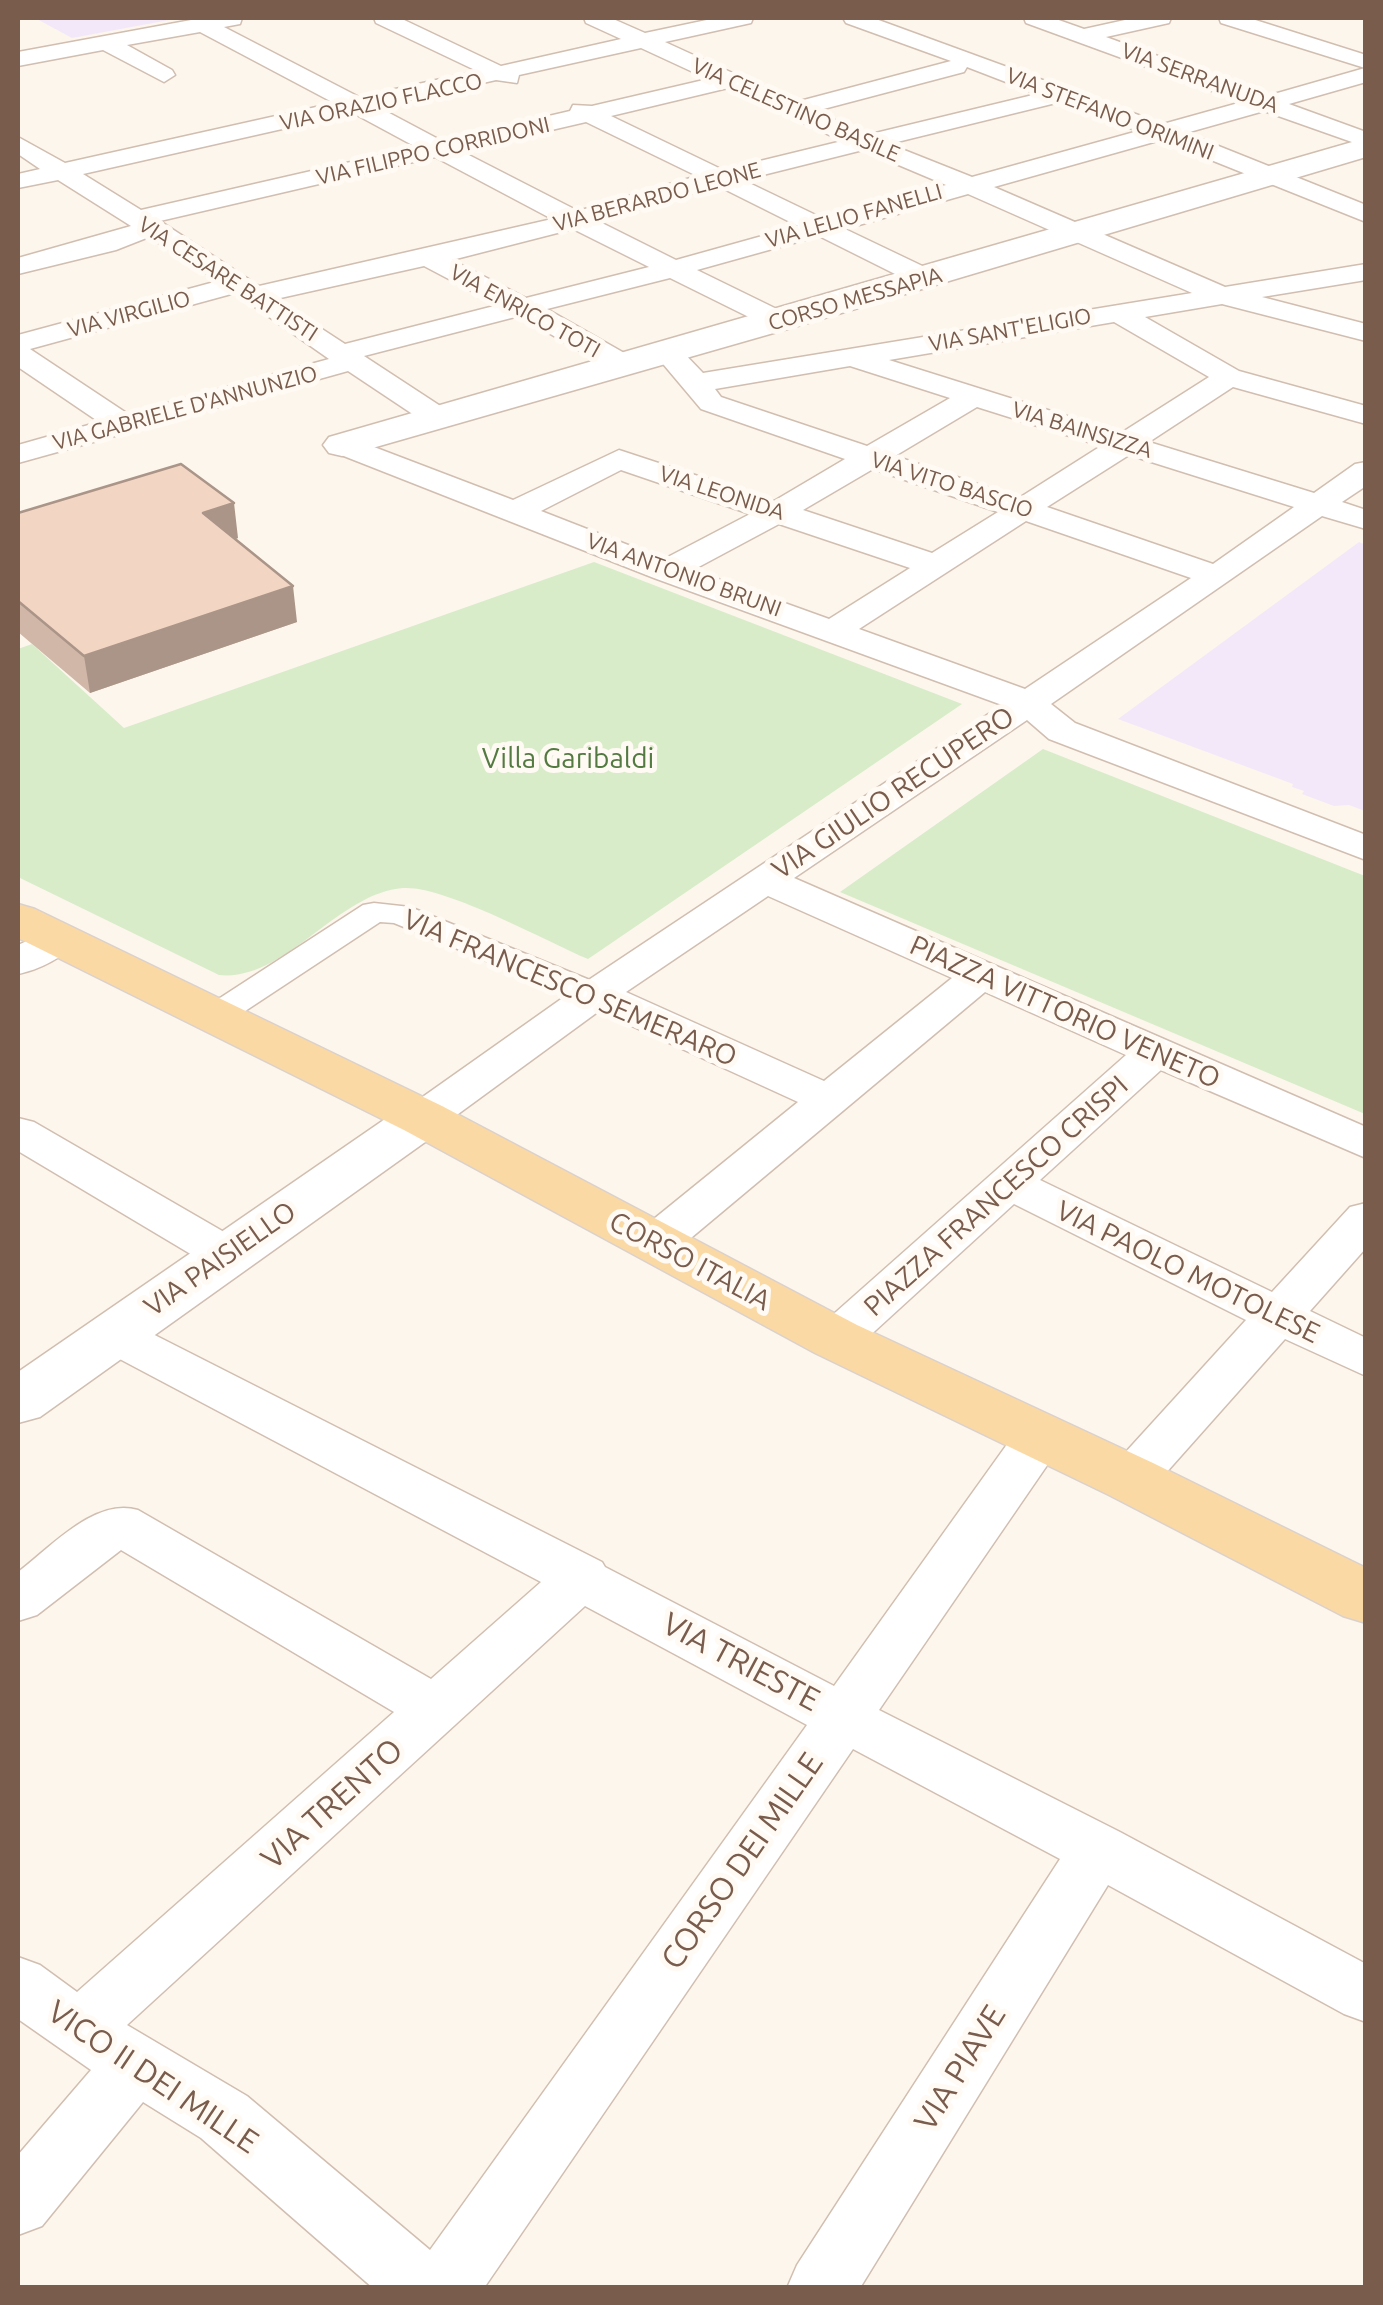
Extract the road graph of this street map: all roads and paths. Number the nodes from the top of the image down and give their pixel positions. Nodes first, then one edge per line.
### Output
1 (237, 18) edge
2 (384, 18) edge
3 (594, 18) edge
4 (744, 18) edge
5 (854, 18) edge
6 (1034, 18) edge
7 (1160, 18) edge
8 (1230, 18) edge
9 (202, 24) junction
10 (676, 34) junction
11 (1083, 35) junction
12 (647, 41) junction
13 (107, 43) junction
14 (18, 60) edge
15 (1366, 62) edge
16 (964, 64) junction
17 (164, 75) dead end
18 (501, 75) junction
19 (1366, 75) edge
20 (730, 81) junction
21 (791, 90) junction
22 (1060, 95) junction
23 (1264, 102) junction
24 (362, 106) junction
25 (589, 114) junction
26 (1164, 133) junction
27 (866, 143) junction
28 (1366, 143) edge
29 (18, 144) edge
30 (438, 150) junction
31 (63, 171) junction
32 (1270, 175) junction
33 (719, 178) junction
34 (18, 182) edge
35 (965, 184) junction
36 (1366, 214) edge
37 (574, 219) junction
38 (144, 223) junction
39 (816, 227) junction
40 (1083, 232) junction
41 (428, 258) junction
42 (18, 266) edge
43 (672, 268) junction
44 (1358, 277) edge
45 (925, 278) junction
46 (246, 290) junction
47 (1220, 294) junction
48 (525, 308) junction
49 (1116, 312) junction
50 (779, 321) junction
51 (1366, 333) edge
52 (18, 344) edge
53 (667, 352) junction
54 (18, 354) edge
55 (347, 357) junction
56 (850, 357) junction
57 (623, 364) junction
58 (1228, 377) junction
59 (696, 383) junction
60 (974, 396) junction
61 (437, 416) junction
62 (1366, 416) edge
63 (124, 425) junction
64 (1124, 443) junction
65 (342, 444) joint
66 (18, 454) edge
67 (868, 457) junction
68 (1366, 471) edge
69 (1314, 505) junction
70 (1020, 508) junction
71 (779, 511) junction
72 (517, 512) junction
73 (1366, 520) edge
74 (934, 565) junction
75 (666, 571) junction
76 (1217, 576) junction
77 (834, 630) junction
78 (1026, 702) junction
79 (1366, 850) edge
80 (765, 880) junction
81 (31, 940) edge
82 (982, 974) junction
83 (596, 994) junction
84 (215, 1016) junction
85 (1155, 1052) junction
86 (829, 1100) junction
87 (423, 1118) junction
88 (18, 1132) edge
89 (1366, 1144) edge
90 (1012, 1184) junction
91 (1366, 1218) edge
92 (656, 1242) junction
93 (226, 1254) junction
94 (1278, 1316) junction
95 (114, 1335) junction
96 (836, 1338) junction
97 (1366, 1359) edge
98 (18, 1402) edge
99 (1041, 1435) junction
100 (1131, 1479) junction
101 (583, 1576) junction
102 (1366, 1598) edge
103 (18, 1600) edge
104 (438, 1710) junction
105 (842, 1717) junction
106 (1099, 1848) junction
107 (18, 1984) edge
108 (1366, 1994) edge
109 (79, 2029) junction
110 (136, 2063) junction
111 (18, 2204) edge
112 (424, 2288) edge
113 (444, 2288) edge
114 (821, 2288) edge

1 - 9 street
2 - 18 street
3 - 12 street, VIA CELESTINO BASILE
4 - 10 street, VIA ORAZIO FLACCO
5 - 16 street, VIA STEFANO ORIMINI
6 - 11 street, VIA SERRANUDA
7 - 11 street
8 - 15 street
9 - 13 street
9 - 24 street
10 - 12 street, VIA ORAZIO FLACCO
10 - 21 street, VIA CELESTINO BASILE
11 - 16 street
11 - 23 street, VIA SERRANUDA
12 - 18 street, VIA ORAZIO FLACCO
12 - 20 street, VIA CELESTINO BASILE
13 - 14 street
13 - 17 street
16 - 21 street
16 - 22 street, VIA STEFANO ORIMINI
18 - 24 street, VIA ORAZIO FLACCO
18 - 25 street
19 - 23 street, VIA LELIO FANELLI
20 - 21 street, VIA CELESTINO BASILE
20 - 25 street, VIA FILIPPO CORRIDONI
21 - 27 street, VIA CELESTINO BASILE
22 - 26 street, VIA STEFANO ORIMINI
22 - 27 street, VIA BERARDO LEONE
23 - 26 street, VIA LELIO FANELLI
23 - 28 street, VIA SERRANUDA
24 - 30 street
24 - 31 street, VIA ORAZIO FLACCO
25 - 30 street, VIA FILIPPO CORRIDONI
25 - 33 street
26 - 32 street, VIA STEFANO ORIMINI
26 - 35 street, VIA LELIO FANELLI
27 - 33 street, VIA BERARDO LEONE
27 - 35 street, VIA CELESTINO BASILE
28 - 32 street, CORSO MESSAPIA
29 - 31 street, VIA CESARE BATTISTI
30 - 37 street
30 - 38 street, VIA FILIPPO CORRIDONI
31 - 34 street, VIA ORAZIO FLACCO
31 - 38 street, VIA CESARE BATTISTI
32 - 36 street, VIA STEFANO ORIMINI
32 - 40 street, CORSO MESSAPIA
33 - 37 street, VIA BERARDO LEONE
33 - 39 street
35 - 39 street, VIA LELIO FANELLI
35 - 40 street, VIA CELESTINO BASILE
37 - 41 street, VIA BERARDO LEONE
37 - 43 street
38 - 42 street, VIA FILIPPO CORRIDONI
38 - 46 street, VIA CESARE BATTISTI
39 - 43 street, VIA LELIO FANELLI
39 - 45 street
40 - 45 street, CORSO MESSAPIA
40 - 47 street, VIA CELESTINO BASILE
41 - 46 street, VIA BERARDO LEONE
41 - 48 street, VIA ENRICO TOTI
43 - 48 street, VIA LELIO FANELLI
43 - 50 street
44 - 47 street, VIA SANT'ELIGIO
45 - 50 street, CORSO MESSAPIA
46 - 52 street, VIA VIRGILIO
46 - 55 street, VIA CESARE BATTISTI
47 - 49 street, VIA SANT'ELIGIO
47 - 51 street, VIA CELESTINO BASILE
48 - 55 street, VIA LELIO FANELLI
48 - 57 street, VIA ENRICO TOTI
49 - 56 street, VIA SANT'ELIGIO
49 - 58 street
50 - 53 street, CORSO MESSAPIA
53 - 57 street, CORSO MESSAPIA
53 - 59 street
54 - 63 street
55 - 61 street, VIA CESARE BATTISTI
55 - 63 street, VIA GABRIELE D'ANNUNZIO
56 - 59 street, VIA SANT'ELIGIO
56 - 60 street, VIA BAINSIZZA
57 - 61 street, CORSO MESSAPIA
58 - 62 street
58 - 64 street
59 - 67 street, VIA VITO BASCIO
60 - 64 street, VIA BAINSIZZA
60 - 67 street
61 - 65 street, CORSO MESSAPIA
63 - 66 street, VIA GABRIELE D'ANNUNZIO
64 - 69 street, VIA BAINSIZZA
64 - 70 street
65 - 72 street, VIA ANTONIO BRUNI
67 - 70 street, VIA VITO BASCIO
67 - 71 street
68 - 69 street, VIA GIULIO RECUPERO
69 - 73 street, VIA BAINSIZZA
69 - 76 street, VIA GIULIO RECUPERO
70 - 74 street
70 - 76 street, VIA VITO BASCIO
71 - 72 street, VIA LEONIDA
71 - 74 street, VIA LEONIDA
71 - 75 street
72 - 75 street, VIA ANTONIO BRUNI
74 - 77 street
75 - 77 street, VIA ANTONIO BRUNI
76 - 78 street, VIA GIULIO RECUPERO
77 - 78 street, VIA ANTONIO BRUNI
78 - 79 street
78 - 80 street, VIA GIULIO RECUPERO
80 - 82 street, PIAZZA VITTORIO VENETO
80 - 83 street, VIA GIULIO RECUPERO
81 - 84 main road, CORSO ITALIA
82 - 85 street, PIAZZA VITTORIO VENETO
82 - 86 street
83 - 84 street, VIA FRANCESCO SEMERARO
83 - 86 street, VIA FRANCESCO SEMERARO
83 - 87 street, VIA GIULIO RECUPERO
84 - 87 main road, CORSO ITALIA
85 - 89 street, PIAZZA VITTORIO VENETO
85 - 90 street, PIAZZA FRANCESCO CRISPI
86 - 92 street
87 - 92 main road, CORSO ITALIA
87 - 93 street, VIA PAISIELLO
88 - 93 street
90 - 94 street, VIA PAOLO MOTOLESE
90 - 96 street, PIAZZA FRANCESCO CRISPI
91 - 94 street
92 - 96 main road, CORSO ITALIA
93 - 95 street, VIA PAISIELLO
94 - 97 street, VIA PAOLO MOTOLESE
94 - 100 street
95 - 98 street, VIA PAISIELLO
95 - 101 street, VIA TRIESTE
96 - 99 main road, CORSO ITALIA
99 - 100 main road, CORSO ITALIA
99 - 105 street, CORSO DEI MILLE
100 - 102 main road, CORSO ITALIA
101 - 104 street, VIA TRENTO
101 - 105 street, VIA TRIESTE
103 - 104 street
104 - 109 street, VIA TRENTO
105 - 106 street, VIA TRIESTE
105 - 113 street, CORSO DEI MILLE
106 - 108 street, VIA TRIESTE
106 - 114 street, VIA PIAVE
107 - 109 street, VICO II DEI MILLE
109 - 110 street, VICO II DEI MILLE
110 - 111 street
110 - 112 street, VICO II DEI MILLE

